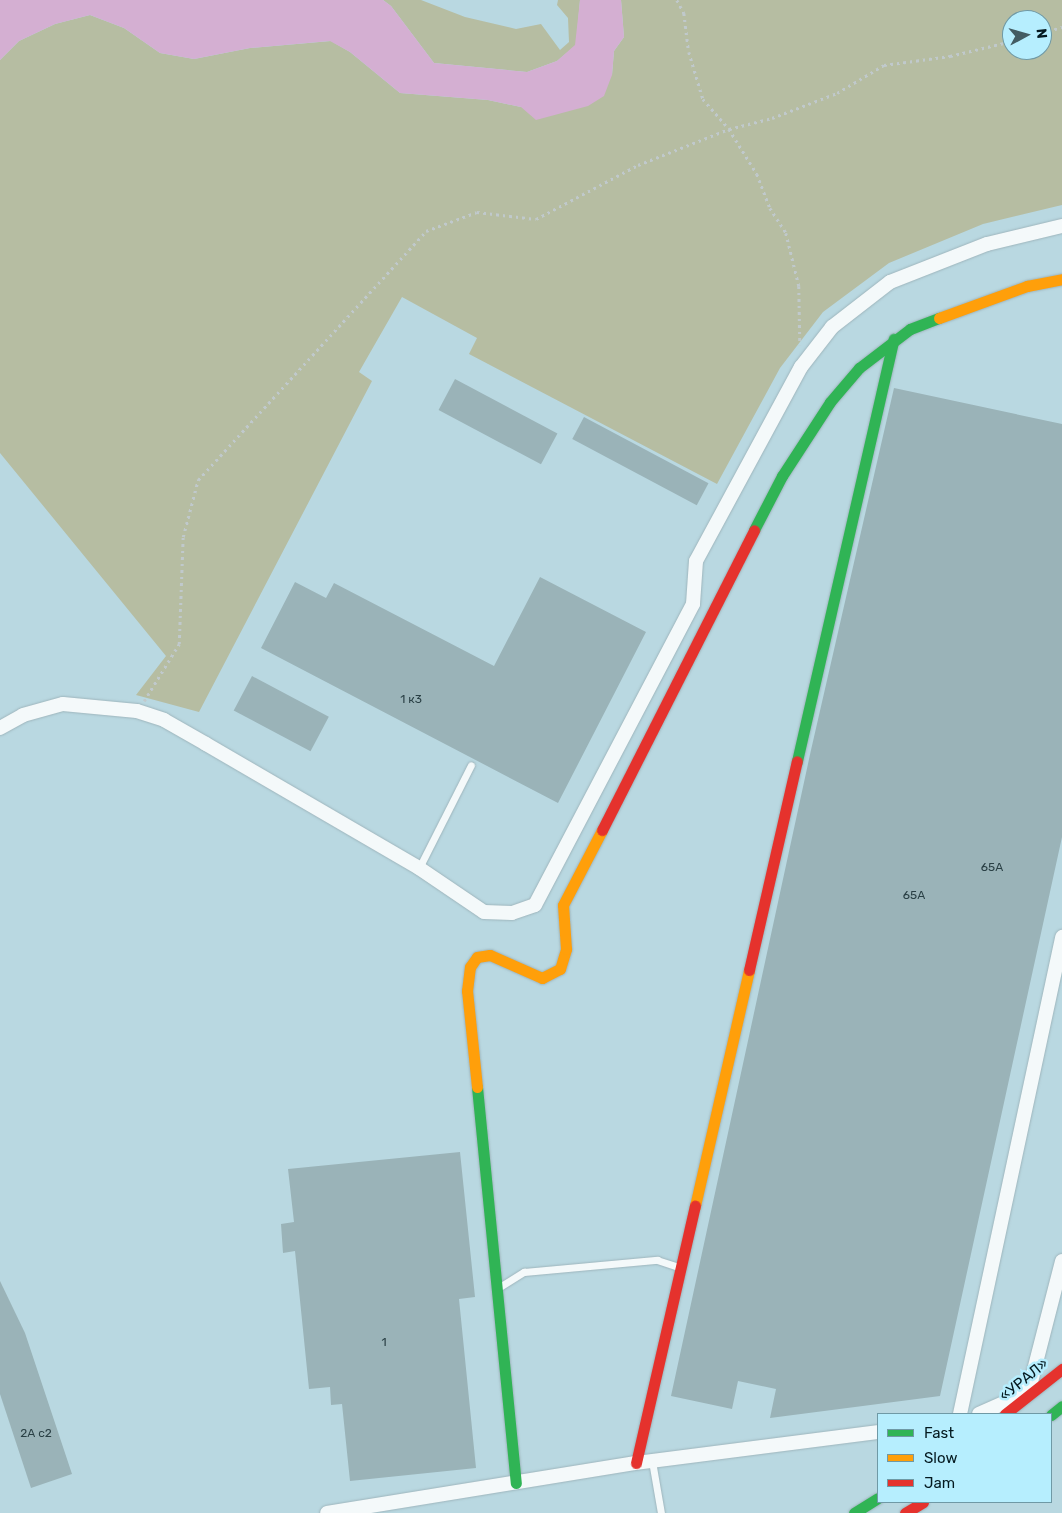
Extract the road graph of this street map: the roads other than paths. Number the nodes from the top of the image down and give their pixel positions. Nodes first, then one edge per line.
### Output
1 (1062, 226) edge
2 (1062, 279) edge
3 (894, 339) junction
4 (0, 728) edge
5 (471, 765) dead end
6 (420, 868) junction
7 (1062, 938) edge
8 (1062, 1260) edge
9 (679, 1267) junction
10 (498, 1288) junction
11 (1062, 1369) edge
12 (1062, 1406) edge
13 (960, 1413) edge
14 (981, 1413) edge
15 (1006, 1413) edge
16 (1052, 1414) edge
17 (877, 1432) edge
18 (652, 1461) junction
19 (636, 1463) junction
20 (516, 1483) junction
21 (877, 1499) edge
22 (921, 1503) edge
23 (327, 1513) edge
24 (661, 1513) edge
25 (854, 1513) edge
26 (905, 1513) edge

1 - 6 street
2 - 3 main road
3 - 9 main road
3 - 10 main road
4 - 6 street
5 - 6 lane
7 - 13 street
8 - 14 street
9 - 10 lane
9 - 19 main road
10 - 20 main road
11 - 15 main road, «УРАЛ»
12 - 16 main road
17 - 18 street
18 - 19 street
18 - 24 lane
19 - 20 street
20 - 23 street
21 - 25 main road
22 - 26 main road

